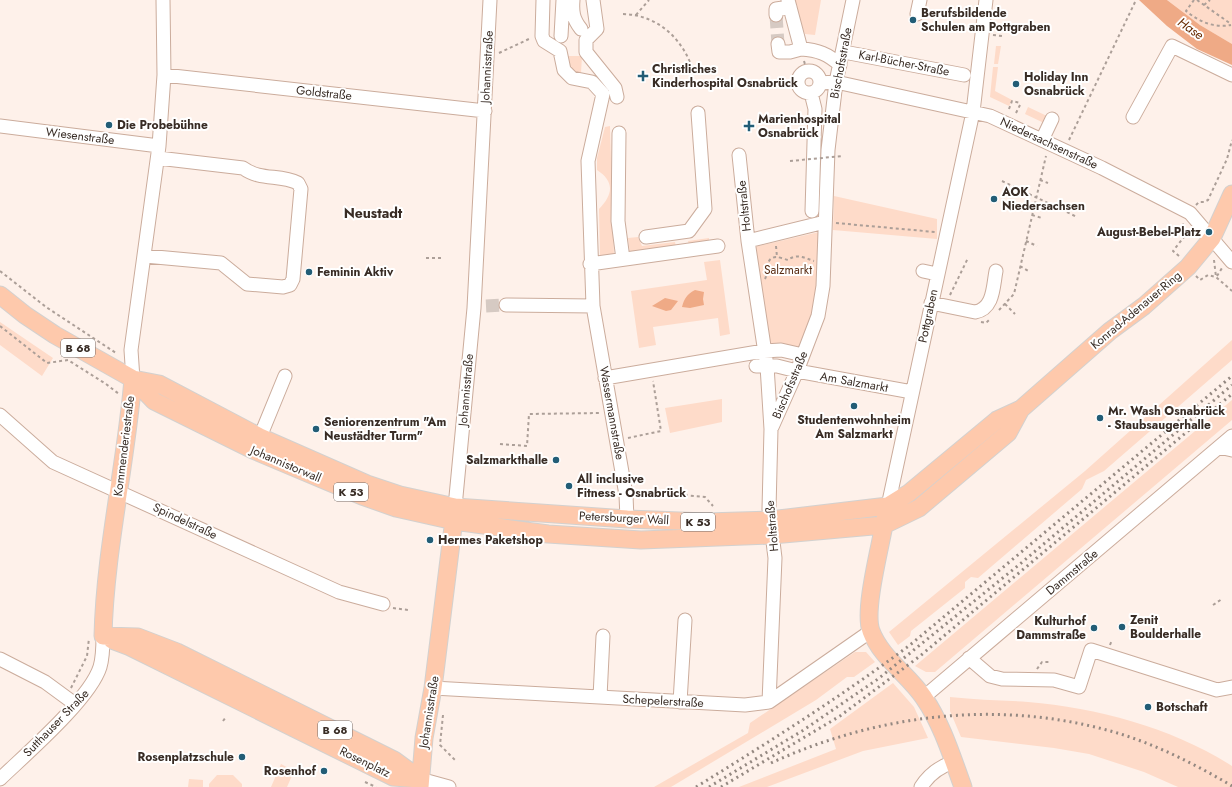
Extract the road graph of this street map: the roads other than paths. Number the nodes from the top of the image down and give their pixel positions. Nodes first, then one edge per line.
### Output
1 (162, 0) edge
2 (490, 0) edge
3 (544, 0) edge
4 (562, 0) edge
5 (573, 0) edge
6 (593, 0) edge
7 (853, 0) edge
8 (920, 0) edge
9 (986, 0) edge
10 (789, 4) edge
11 (916, 14) dead end
12 (776, 15) dead end
13 (580, 29) dead end
14 (560, 36) dead end
15 (778, 44) dead end
16 (801, 48) junction
17 (844, 52) junction
18 (840, 65) junction
19 (164, 75) junction
20 (964, 75) dead end
21 (1232, 75) edge
22 (836, 82) junction
23 (816, 88) junction
24 (617, 97) dead end
25 (485, 110) junction
26 (973, 112) junction
27 (698, 113) dead end
28 (1133, 118) dead end
29 (1052, 119) dead end
30 (0, 126) edge
31 (619, 133) dead end
32 (1042, 140) junction
33 (597, 146) dead end
34 (159, 152) junction
35 (739, 155) dead end
36 (588, 175) junction
37 (1232, 197) edge
38 (812, 211) dead end
39 (825, 222) junction
40 (680, 232) junction
41 (646, 237) dead end
42 (1212, 238) junction
43 (748, 241) junction
44 (718, 246) dead end
45 (683, 250) junction
46 (145, 256) junction
47 (622, 259) junction
48 (1232, 262) edge
49 (590, 264) junction
50 (923, 271) dead end
51 (996, 271) dead end
52 (937, 274) junction
53 (0, 295) edge
54 (931, 303) junction
55 (506, 305) tunnel mouth
56 (593, 306) junction
57 (764, 350) junction
58 (802, 355) junction
59 (761, 366) junction
60 (797, 371) junction
61 (285, 376) dead end
62 (605, 378) junction
63 (133, 379) junction
64 (912, 392) junction
65 (1021, 409) junction
66 (0, 415) edge
67 (771, 429) junction
68 (260, 436) junction
69 (1232, 436) edge
70 (1226, 448) edge
71 (119, 491) junction
72 (888, 506) junction
73 (455, 514) junction
74 (627, 519) junction
75 (884, 525) junction
76 (771, 527) junction
77 (383, 604) dead end
78 (685, 620) dead end
79 (871, 631) junction
80 (103, 636) junction
81 (603, 636) dead end
82 (969, 658) junction
83 (0, 659) edge
84 (1232, 687) edge
85 (433, 688) junction
86 (924, 696) junction
87 (600, 698) junction
88 (680, 702) junction
89 (769, 702) junction
90 (75, 704) junction
91 (954, 762) junction
92 (0, 779) edge
93 (420, 783) edge
94 (449, 787) edge
95 (921, 787) edge
96 (963, 787) edge

1 - 19 street, Kommenderiestraße
2 - 25 street, Johannisstraße
3 - 36 street, Wassermannstraße
4 - 14 street
5 - 13 street
6 - 24 street
7 - 17 street, Bischofsstraße
8 - 11 street
9 - 26 street, Pottgraben
10 - 12 street
10 - 16 street
15 - 16 street
16 - 18 street
17 - 18 street, Bischofsstraße
17 - 20 street, Karl-Bücher-Straße
18 - 22 street, Bischofsstraße
19 - 25 street, Goldstraße
19 - 34 street, Kommenderiestraße
21 - 28 street
22 - 23 street, Niedersachsenstraße
22 - 26 street, Niedersachsenstraße
22 - 39 street, Bischofsstraße
23 - 23 street
23 - 38 street
25 - 73 street, Johannisstraße
26 - 32 street, Niedersachsenstraße
26 - 52 street, Pottgraben
27 - 40 street
29 - 32 street
30 - 34 street, Wiesenstraße
31 - 47 street
32 - 42 street, Niedersachsenstraße
33 - 36 street
34 - 46 street, Kommenderiestraße
34 - 46 street
35 - 43 street, Holtstraße
36 - 49 street, Wassermannstraße
37 - 42 main road, Konrad-Adenauer-Ring
39 - 43 street
39 - 58 street, Bischofsstraße
40 - 41 street
40 - 45 street
42 - 48 street, Niedersachsenstraße
42 - 65 main road, Konrad-Adenauer-Ring
43 - 57 street, Holtstraße
44 - 45 street
45 - 47 street
46 - 63 street, Kommenderiestraße
47 - 49 street
49 - 56 street, Wassermannstraße
50 - 52 street
51 - 54 street
52 - 54 street, Pottgraben
53 - 63 main road, Johannistorwall / B 68
54 - 64 street, Pottgraben
55 - 56 street
56 - 62 street, Wassermannstraße
57 - 58 street
57 - 59 street, Holtstraße
57 - 62 street
58 - 60 street, Bischofsstraße
59 - 60 street, Am Salzmarkt
59 - 67 street, Holtstraße
60 - 64 street, Am Salzmarkt
60 - 67 street, Bischofsstraße
61 - 68 street
62 - 74 street, Wassermannstraße
63 - 68 main road, Johannistorwall / K 53
63 - 71 main road, Kommenderiestraße
63 - 73 main road, Johannistorwall / K 53
64 - 72 street, Pottgraben
65 - 72 main road, Konrad-Adenauer-Ring
65 - 75 main road, Konrad-Adenauer-Ring
66 - 71 street, Spindelstraße
67 - 76 street, Holtstraße
68 - 73 main road, Johannistorwall / K 53
69 - 70 street, Dammstraße
70 - 82 street, Dammstraße
71 - 77 street, Spindelstraße
71 - 80 main road, Kommenderiestraße
72 - 75 main road, Pottgraben
72 - 76 main road, Petersburger Wall / K 53
73 - 74 main road, Petersburger Wall / K 53
73 - 76 main road, Petersburger Wall / K 53
73 - 85 main road, Johannisstraße
74 - 76 main road, Petersburger Wall / K 53
75 - 76 main road, Petersburger Wall / K 53
75 - 79 main road, Pottgraben
76 - 89 street, Holtstraße
78 - 88 street
79 - 86 main road
79 - 89 street, Schepelerstraße
80 - 90 street, Sutthauser Straße
80 - 93 main road, Rosenplatz / B 68
81 - 87 street
82 - 84 street
82 - 86 street, Dammstraße
83 - 90 street
85 - 87 street, Schepelerstraße
85 - 93 main road, Johannisstraße
86 - 91 main road
87 - 88 street, Schepelerstraße
88 - 89 street, Schepelerstraße
90 - 92 street, Sutthauser Straße
91 - 95 street
91 - 96 main road
93 - 94 street

